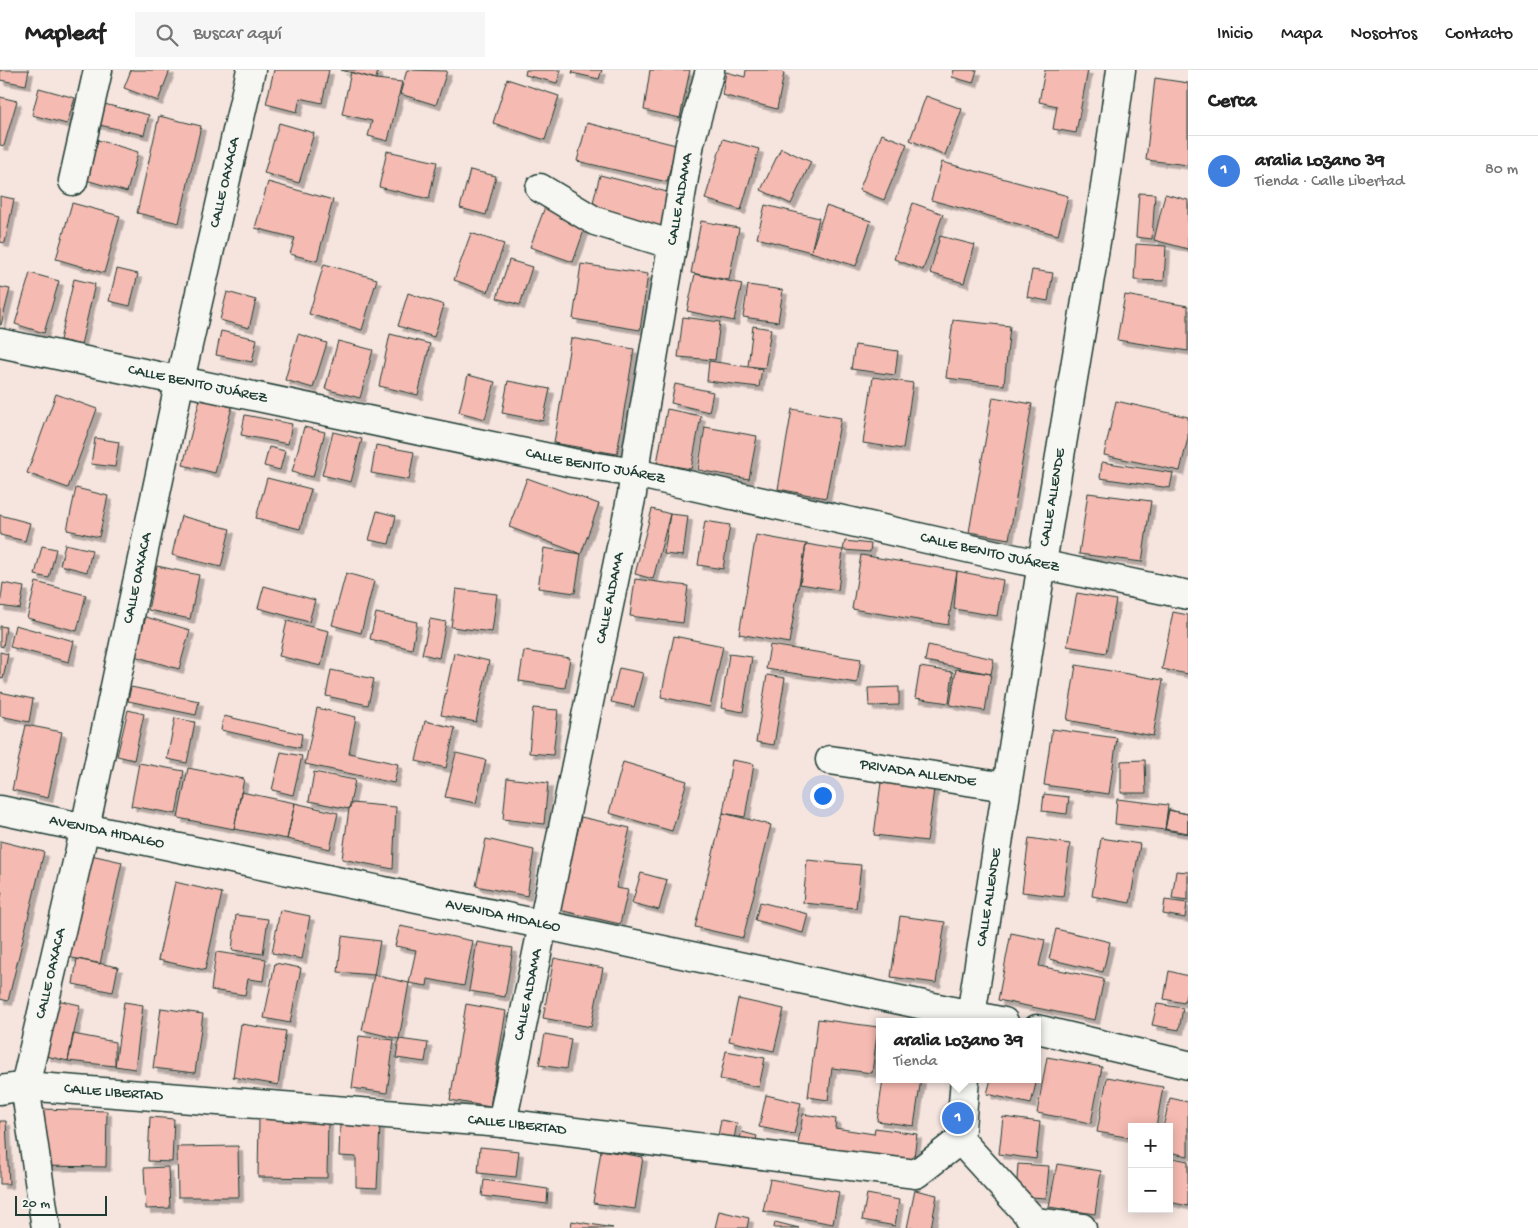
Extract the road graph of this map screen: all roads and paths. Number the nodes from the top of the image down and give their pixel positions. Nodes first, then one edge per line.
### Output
1 (98, 70) edge
2 (251, 70) edge
3 (710, 70) edge
4 (1121, 70) edge
5 (73, 181) dead end
6 (540, 188) dead end
7 (673, 245) junction
8 (0, 343) edge
9 (180, 380) junction
10 (635, 473) junction
11 (1042, 563) junction
12 (1188, 595) edge
13 (830, 760) dead end
14 (1006, 787) junction
15 (0, 810) edge
16 (85, 828) junction
17 (542, 926) junction
18 (970, 1018) edge
19 (1041, 1030) edge
20 (1188, 1065) edge
21 (965, 1083) edge
22 (13, 1088) edge
23 (502, 1123) junction
24 (960, 1140) junction
25 (1036, 1225) edge
26 (46, 1228) edge
27 (1082, 1228) edge

1 - 5 street
2 - 9 street, CALLE OAXACA
3 - 7 street, CALLE ALDAMA
4 - 11 street, CALLE ALLENDE
6 - 7 street
7 - 10 street, CALLE ALDAMA
8 - 9 street, CALLE BENITO JUÁREZ
9 - 10 street, CALLE BENITO JUÁREZ
9 - 16 street, CALLE OAXACA
10 - 11 street, CALLE BENITO JUÁREZ
10 - 17 street, CALLE ALDAMA
11 - 12 street, CALLE BENITO JUÁREZ
11 - 14 street, CALLE ALLENDE
13 - 14 street, PRIVADA ALLENDE
14 - 18 street, CALLE ALLENDE
15 - 16 street, AVENIDA HIDALGO
16 - 17 street, AVENIDA HIDALGO
16 - 22 street, CALLE OAXACA
17 - 18 street, AVENIDA HIDALGO
17 - 23 street, CALLE ALDAMA
19 - 20 street
21 - 24 street
22 - 23 street, CALLE LIBERTAD
22 - 26 street
23 - 24 street, CALLE LIBERTAD
24 - 25 street
25 - 27 street

